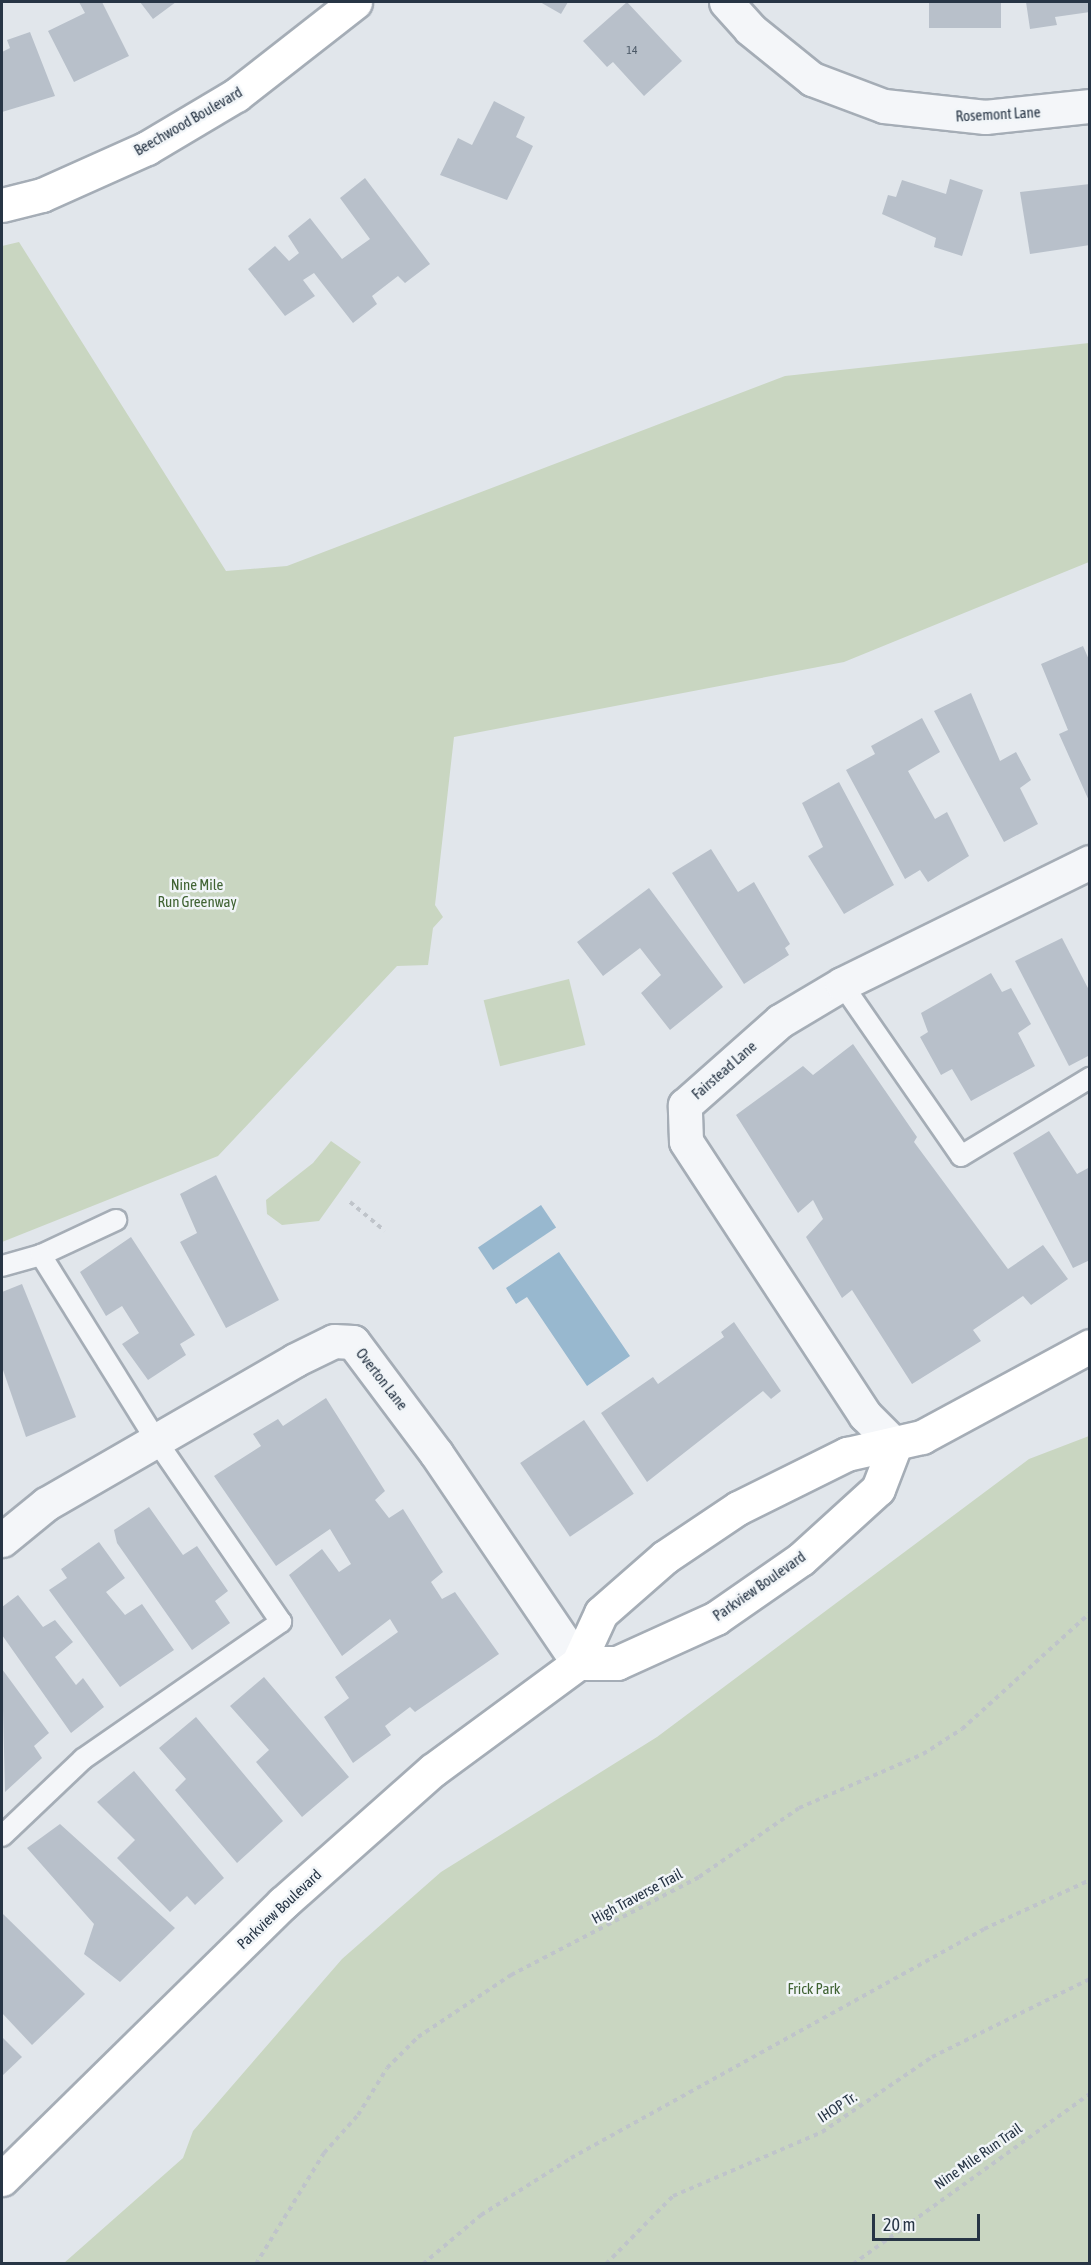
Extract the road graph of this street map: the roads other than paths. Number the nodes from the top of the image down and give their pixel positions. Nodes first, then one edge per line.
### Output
1 (355, 2) edge
2 (726, 2) edge
3 (1089, 106) edge
4 (2, 205) edge
5 (1089, 862) edge
6 (842, 984) junction
7 (1089, 1078) edge
8 (116, 1220) dead end
9 (41, 1255) junction
10 (2, 1266) edge
11 (1089, 1346) edge
12 (156, 1440) junction
13 (895, 1445) junction
14 (46, 1504) junction
15 (2, 1507) edge
16 (2, 1540) edge
17 (578, 1664) junction
18 (2, 1836) edge
19 (2, 2179) edge

1 - 4 street, Beechwood Boulevard
2 - 3 street, Rosemont Lane
5 - 6 street, Fairstead Lane
6 - 7 lane
6 - 13 street, Fairstead Lane
8 - 9 lane
9 - 10 lane
9 - 12 lane
11 - 13 street, Parkview Boulevard
12 - 14 street, Overton Lane
12 - 17 street, Overton Lane
12 - 18 lane
13 - 17 street, Parkview Boulevard
13 - 17 street, Parkview Boulevard
14 - 15 street
14 - 16 street, Overton Lane
17 - 19 street, Parkview Boulevard

